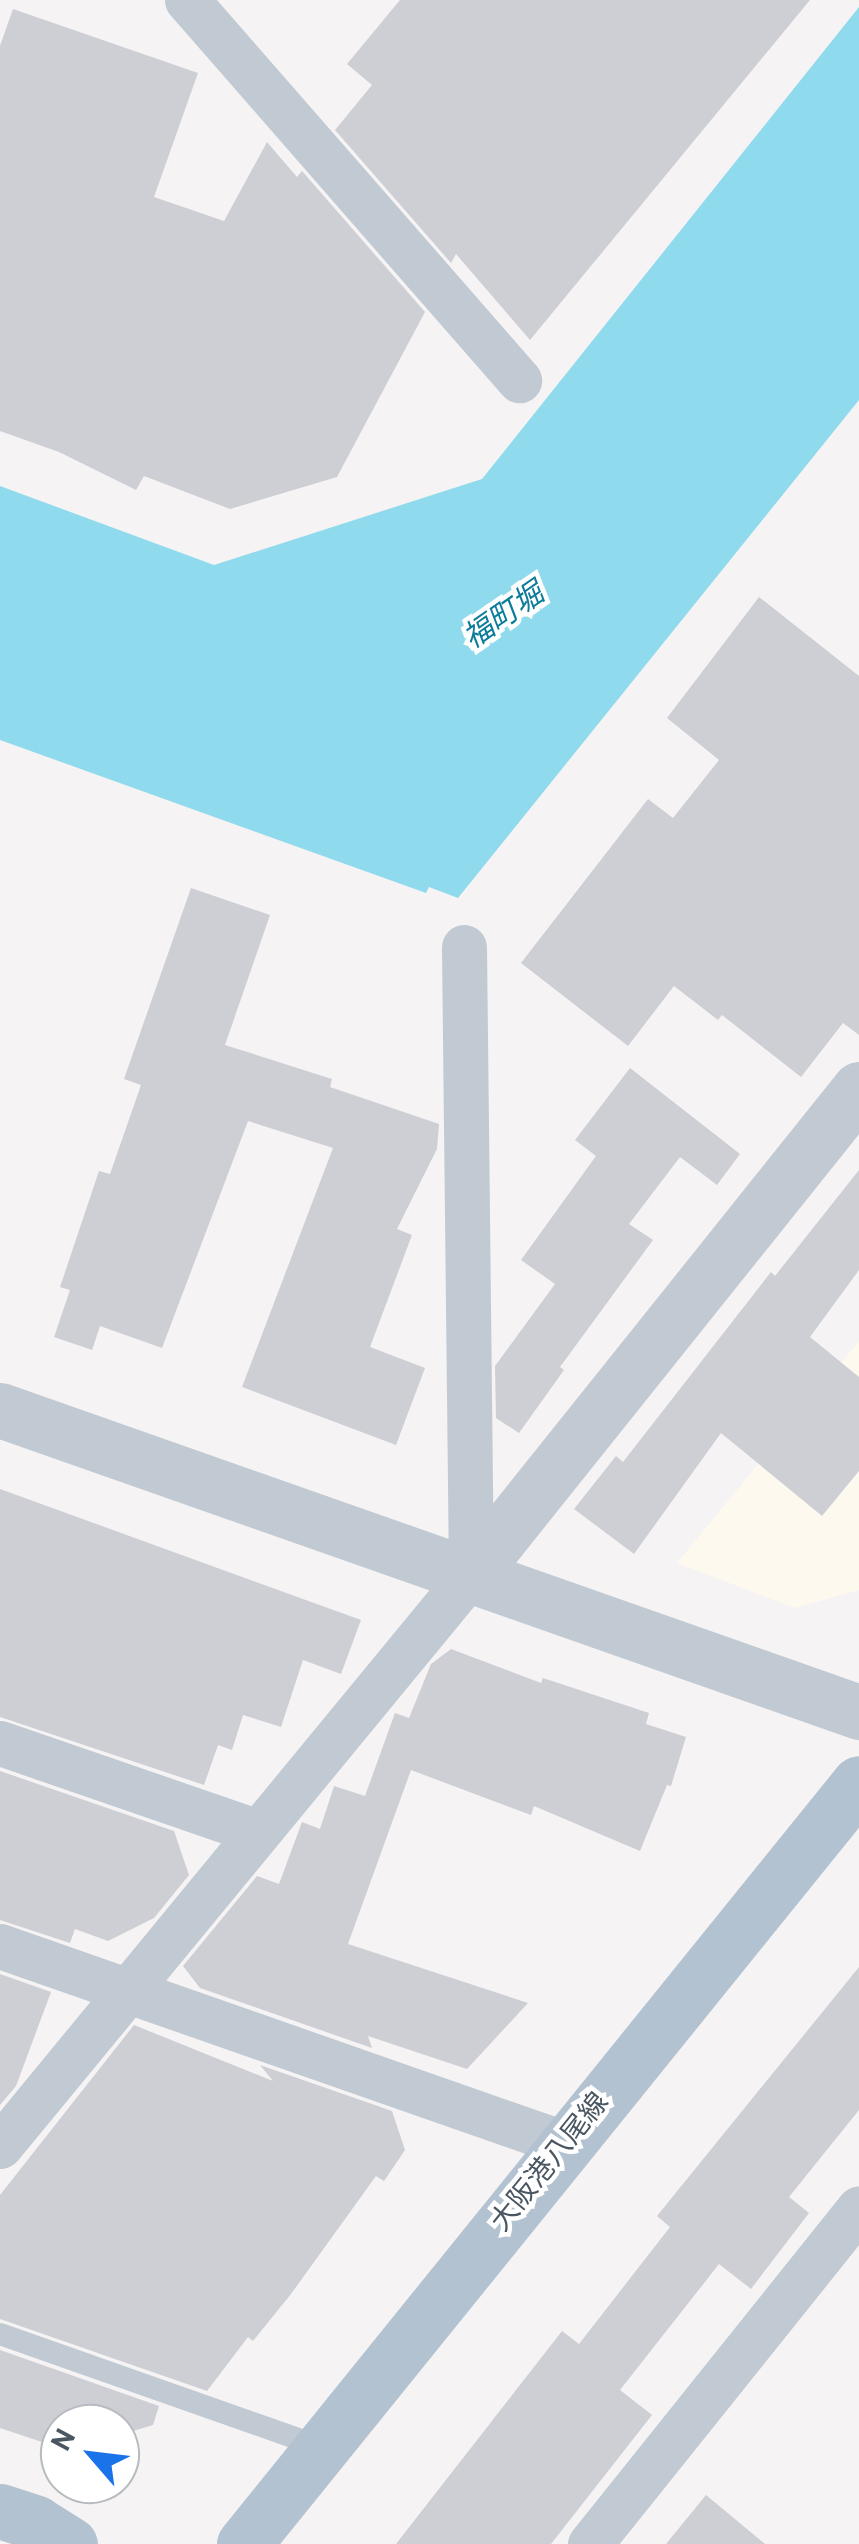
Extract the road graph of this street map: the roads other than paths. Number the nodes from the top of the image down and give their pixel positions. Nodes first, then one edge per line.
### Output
1 (187, 0) edge
2 (519, 380) dead end
3 (464, 947) dead end
4 (859, 1089) edge
5 (0, 1410) edge
6 (471, 1574) junction
7 (859, 1712) edge
8 (0, 1743) edge
9 (859, 1783) edge
10 (258, 1832) junction
11 (0, 1946) edge
12 (128, 1990) junction
13 (566, 2144) junction
14 (0, 2146) edge
15 (859, 2208) edge
16 (0, 2334) edge
17 (322, 2447) junction
18 (0, 2511) edge
19 (250, 2543) edge
20 (70, 2544) edge
21 (590, 2544) edge

1 - 2 street
3 - 6 street
4 - 6 street
5 - 6 street
6 - 7 street
6 - 10 street
8 - 10 street
9 - 13 main road, 大阪港八尾線
10 - 12 street
11 - 12 street
12 - 13 street
12 - 14 street
13 - 17 main road, 大阪港八尾線
15 - 21 street
16 - 17 lane
17 - 19 main road, 大阪港八尾線
18 - 20 main road

